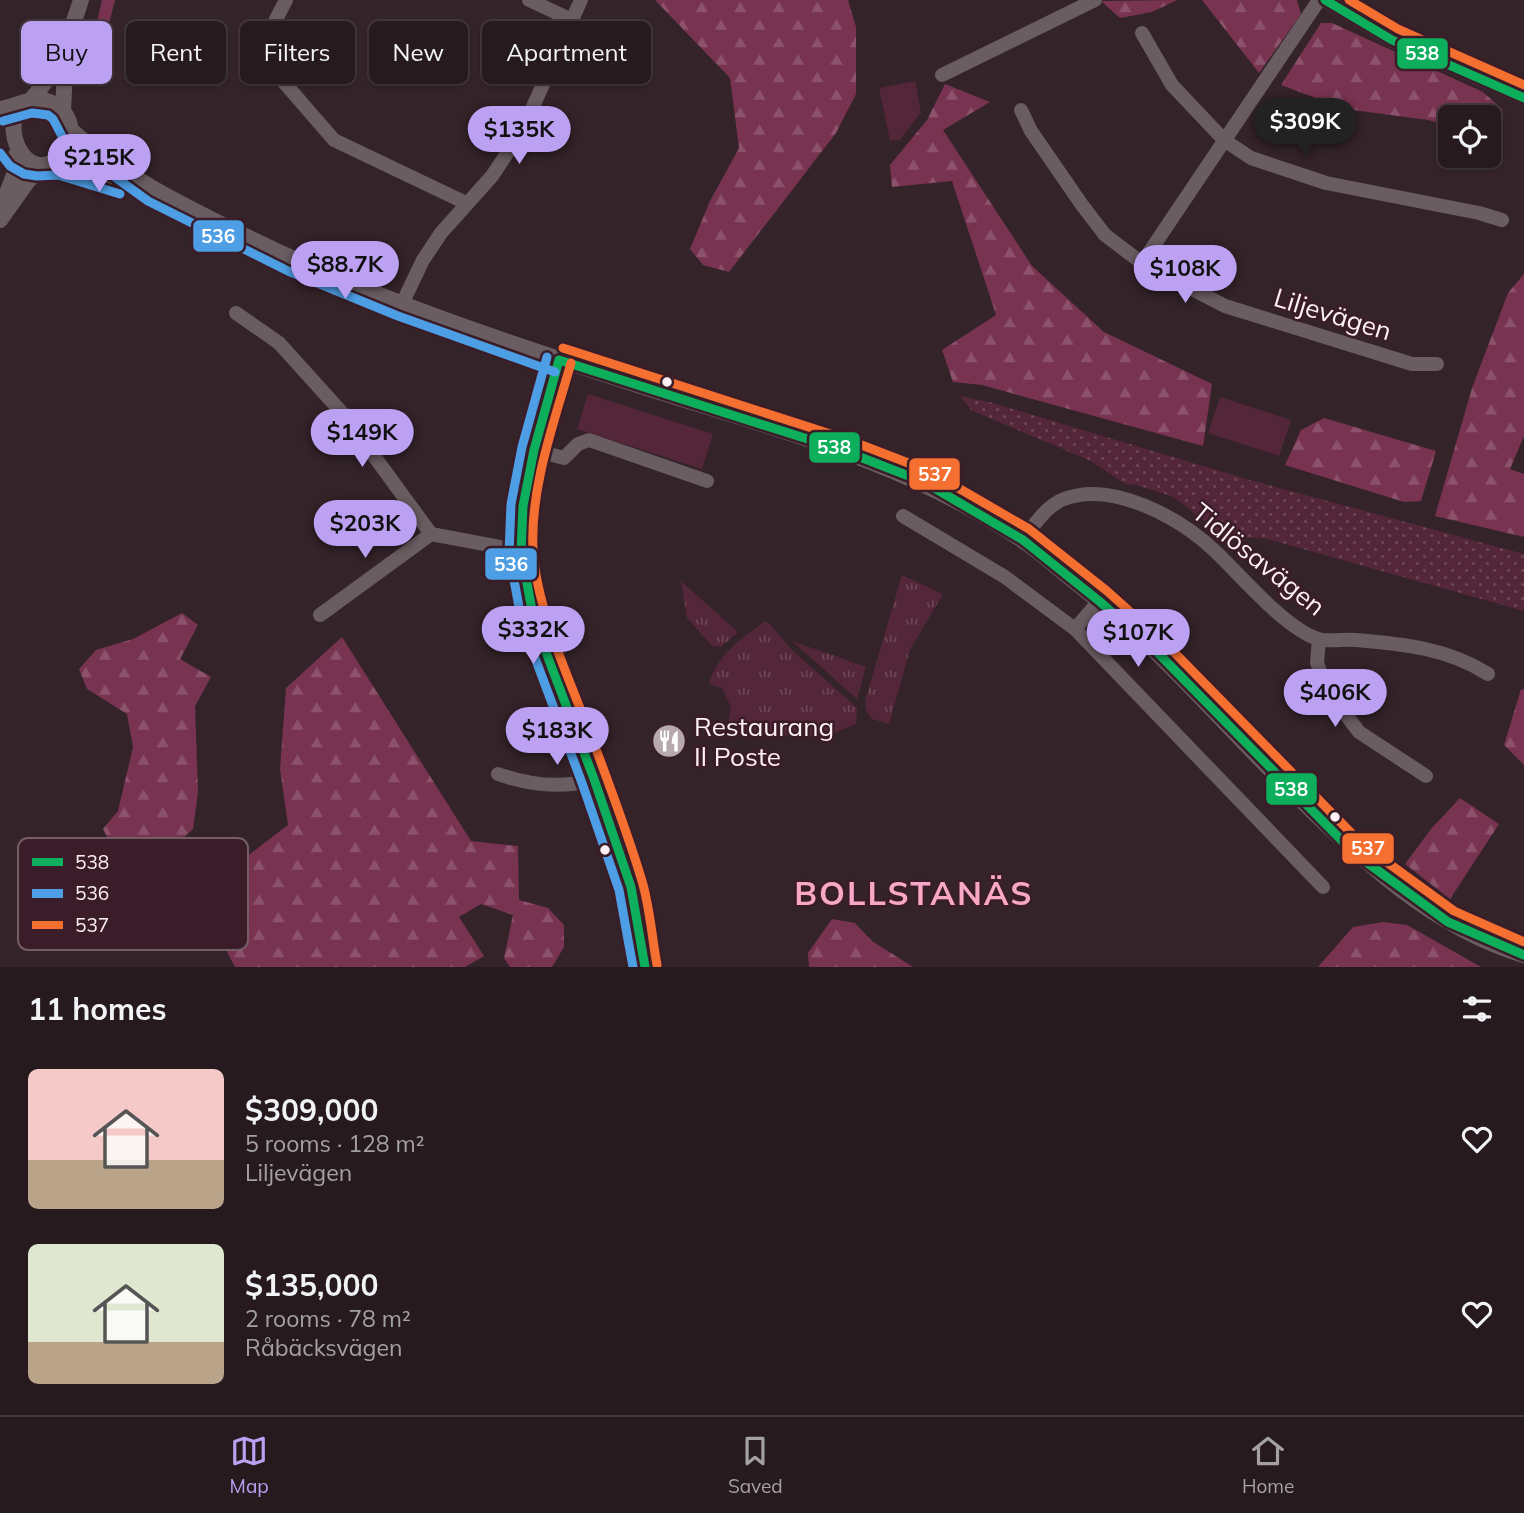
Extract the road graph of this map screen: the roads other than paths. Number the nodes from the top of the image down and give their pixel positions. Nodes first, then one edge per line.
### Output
1 (81, 0) edge
2 (286, 0) edge
3 (529, 0) edge
4 (581, 0) edge
5 (1095, 0) edge
6 (1319, 0) edge
7 (1325, 0) edge
8 (572, 20) junction
9 (74, 21) edge
10 (1142, 33) dead end
11 (942, 75) dead end
12 (43, 84) edge
13 (64, 84) edge
14 (1524, 98) edge
15 (24, 103) junction
16 (0, 109) edge
17 (1021, 110) dead end
18 (63, 111) junction
19 (72, 131) junction
20 (1224, 140) junction
21 (8, 144) edge
22 (49, 164) junction
23 (153, 190) junction
24 (466, 203) junction
25 (0, 212) edge
26 (0, 220) edge
27 (1502, 220) dead end
28 (1142, 263) junction
29 (402, 304) junction
30 (236, 313) dead end
31 (559, 360) junction
32 (1437, 364) dead end
33 (534, 450) junction
34 (707, 481) dead end
35 (903, 516) dead end
36 (431, 534) junction
37 (1023, 540) junction
38 (521, 551) junction
39 (1099, 601) junction
40 (320, 615) dead end
41 (1075, 629) junction
42 (1319, 639) junction
43 (1488, 674) dead end
44 (498, 774) dead end
45 (1426, 776) dead end
46 (594, 779) junction
47 (1322, 887) dead end
48 (1524, 955) edge
49 (645, 967) edge

1 - 9 street
2 - 24 street
3 - 8 street
4 - 8 street
5 - 11 street
6 - 20 street
7 - 14 street
8 - 24 street
10 - 20 street
12 - 15 street
13 - 18 street
15 - 16 street
15 - 18 street
15 - 21 street
17 - 28 street, Liljevägen
18 - 19 street
19 - 22 street
19 - 23 street
20 - 27 street
20 - 28 street
21 - 22 street
21 - 25 street
22 - 23 street
22 - 26 street
23 - 29 street
24 - 29 street
28 - 32 street, Liljevägen
29 - 31 street
30 - 36 street
31 - 33 street
31 - 37 street
33 - 34 street
33 - 38 street
35 - 41 street
36 - 38 street
36 - 40 street
37 - 39 street
37 - 42 street, Tidlösavägen
38 - 46 street
39 - 41 street
39 - 48 street
41 - 47 street
42 - 43 street, Tidlösavägen
42 - 45 street, Tidlösavägen
44 - 46 street
46 - 49 street

